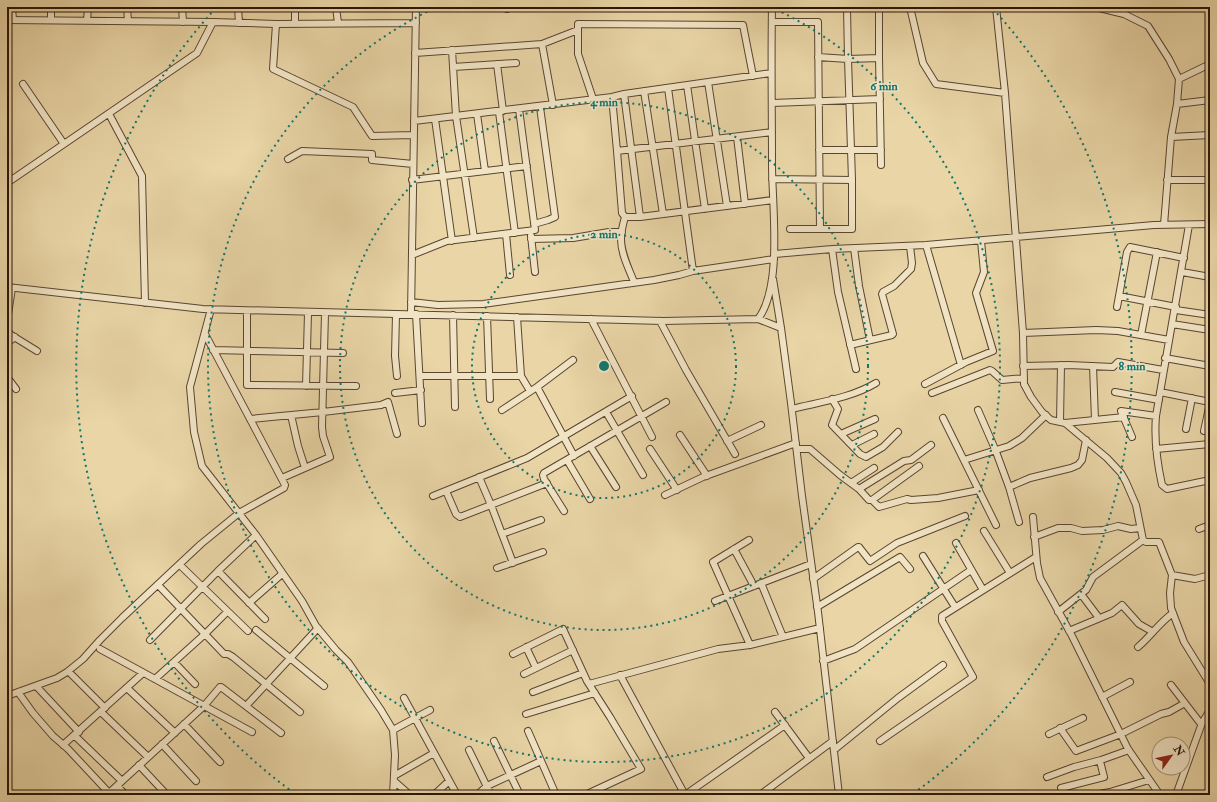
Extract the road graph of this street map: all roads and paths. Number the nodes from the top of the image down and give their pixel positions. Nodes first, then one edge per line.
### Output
1 (12, 7) edge
2 (51, 7) edge
3 (88, 7) edge
4 (127, 7) edge
5 (182, 7) edge
6 (238, 7) edge
7 (295, 7) edge
8 (336, 7) edge
9 (416, 7) edge
10 (772, 7) edge
11 (847, 7) edge
12 (879, 7) edge
13 (910, 7) edge
14 (996, 7) edge
15 (1095, 7) edge
16 (10, 20) edge
17 (51, 20) junction
18 (87, 21) junction
19 (128, 21) junction
20 (183, 22) junction
21 (213, 22) junction
22 (772, 22) junction
23 (239, 23) junction
24 (338, 23) junction
25 (416, 23) junction
26 (276, 24) junction
27 (295, 24) junction
28 (578, 30) junction
29 (542, 44) junction
30 (452, 50) junction
31 (415, 53) junction
32 (818, 57) junction
33 (848, 58) junction
34 (879, 58) junction
35 (516, 63) dead end
36 (497, 64) junction
37 (1210, 64) edge
38 (453, 67) junction
39 (771, 73) junction
40 (753, 76) junction
41 (1179, 79) junction
42 (708, 82) junction
43 (23, 84) dead end
44 (687, 85) junction
45 (668, 88) junction
46 (644, 92) junction
47 (1005, 93) junction
48 (624, 94) junction
49 (612, 97) junction
50 (593, 99) junction
51 (850, 100) junction
52 (880, 100) junction
53 (1210, 100) edge
54 (819, 102) junction
55 (772, 103) junction
56 (1177, 104) junction
57 (553, 105) junction
58 (540, 107) junction
59 (519, 109) junction
60 (501, 111) junction
61 (109, 114) junction
62 (477, 114) junction
63 (456, 116) junction
64 (435, 119) junction
65 (414, 121) junction
66 (772, 132) junction
67 (413, 135) junction
68 (1210, 135) edge
69 (737, 137) junction
70 (1171, 137) junction
71 (716, 139) junction
72 (695, 142) junction
73 (64, 144) junction
74 (676, 144) junction
75 (652, 147) junction
76 (631, 149) junction
77 (819, 150) junction
78 (851, 150) junction
79 (881, 150) junction
80 (617, 151) junction
81 (288, 159) dead end
82 (412, 164) junction
83 (881, 165) dead end
84 (527, 166) junction
85 (506, 169) junction
86 (485, 171) junction
87 (464, 174) junction
88 (442, 176) junction
89 (772, 179) junction
90 (412, 180) junction
91 (819, 180) junction
92 (852, 180) junction
93 (1167, 180) junction
94 (1210, 180) edge
95 (7, 183) edge
96 (773, 200) junction
97 (745, 204) junction
98 (727, 206) junction
99 (705, 209) junction
100 (685, 211) junction
101 (663, 214) junction
102 (625, 217) junction
103 (640, 217) junction
104 (534, 224) junction
105 (1210, 224) edge
106 (1164, 225) junction
107 (1189, 225) junction
108 (790, 229) dead end
109 (820, 229) junction
110 (530, 231) junction
111 (515, 232) junction
112 (622, 232) junction
113 (506, 234) junction
114 (474, 238) junction
115 (1015, 238) junction
116 (531, 240) junction
117 (452, 241) junction
118 (981, 241) junction
119 (926, 245) junction
120 (910, 246) junction
121 (854, 248) junction
122 (832, 249) junction
123 (1156, 252) junction
124 (412, 255) junction
125 (774, 257) junction
126 (1184, 258) junction
127 (693, 271) junction
128 (535, 272) dead end
129 (1182, 272) junction
130 (772, 274) junction
131 (510, 275) dead end
132 (1210, 277) edge
133 (634, 282) junction
134 (10, 288) edge
135 (1119, 296) junction
136 (1147, 301) junction
137 (411, 302) junction
138 (145, 303) junction
139 (1117, 306) dead end
140 (1176, 308) junction
141 (211, 310) junction
142 (247, 311) junction
143 (308, 313) junction
144 (325, 313) junction
145 (396, 314) junction
146 (414, 314) junction
147 (453, 315) junction
148 (1210, 315) edge
149 (487, 316) junction
150 (517, 317) junction
151 (591, 319) junction
152 (758, 319) junction
153 (7, 321) edge
154 (660, 321) junction
155 (1172, 324) junction
156 (781, 328) junction
157 (7, 330) edge
158 (1210, 330) edge
159 (1022, 333) junction
160 (205, 334) junction
161 (1140, 335) junction
162 (14, 337) junction
163 (870, 340) junction
164 (1168, 340) junction
165 (7, 343) edge
166 (850, 345) junction
167 (213, 350) junction
168 (248, 350) junction
169 (37, 351) dead end
170 (307, 352) junction
171 (324, 353) junction
172 (343, 353) dead end
173 (1165, 358) junction
174 (573, 360) dead end
175 (961, 365) junction
176 (1060, 365) junction
177 (1023, 366) junction
178 (1093, 366) junction
179 (1210, 366) edge
180 (856, 369) dead end
181 (1163, 370) junction
182 (397, 376) dead end
183 (420, 376) junction
184 (454, 376) junction
185 (490, 376) junction
186 (521, 376) junction
187 (7, 377) edge
188 (1024, 378) junction
189 (876, 383) dead end
190 (925, 384) dead end
191 (306, 386) junction
192 (324, 386) junction
193 (356, 386) dead end
194 (537, 387) junction
195 (16, 389) dead end
196 (421, 390) junction
197 (530, 391) junction
198 (395, 392) dead end
199 (1115, 392) dead end
200 (1160, 392) junction
201 (932, 393) dead end
202 (632, 396) junction
203 (1192, 398) junction
204 (490, 399) dead end
205 (832, 399) junction
206 (1159, 400) junction
207 (666, 402) dead end
208 (1210, 402) edge
209 (455, 407) dead end
210 (792, 409) junction
211 (502, 410) dead end
212 (978, 410) dead end
213 (323, 412) junction
214 (606, 412) junction
215 (291, 415) junction
216 (642, 415) junction
217 (1046, 416) junction
218 (1156, 416) junction
219 (1124, 417) junction
220 (943, 418) dead end
221 (250, 419) junction
222 (875, 419) dead end
223 (1095, 420) junction
224 (422, 423) dead end
225 (1063, 423) junction
226 (761, 425) dead end
227 (1186, 429) dead end
228 (616, 430) junction
229 (1204, 431) dead end
230 (898, 432) dead end
231 (397, 434) dead end
232 (840, 434) junction
233 (874, 434) dead end
234 (680, 435) dead end
235 (652, 437) dead end
236 (1132, 437) dead end
237 (563, 438) junction
238 (1086, 440) junction
239 (727, 441) junction
240 (1210, 444) edge
241 (931, 445) dead end
242 (590, 446) junction
243 (796, 446) junction
244 (852, 446) junction
245 (650, 449) dead end
246 (996, 449) junction
247 (1156, 449) junction
248 (734, 454) dead end
249 (574, 456) junction
250 (567, 460) junction
251 (964, 460) junction
252 (919, 466) dead end
253 (305, 468) junction
254 (874, 468) dead end
255 (643, 475) dead end
256 (707, 476) junction
257 (282, 478) junction
258 (479, 478) junction
259 (1210, 480) edge
260 (547, 483) junction
261 (852, 483) junction
262 (616, 487) dead end
263 (1009, 487) junction
264 (859, 489) junction
265 (677, 490) junction
266 (979, 490) junction
267 (446, 491) junction
268 (665, 495) dead end
269 (433, 496) dead end
270 (590, 499) dead end
271 (872, 500) junction
272 (491, 505) junction
273 (564, 511) dead end
274 (239, 513) junction
275 (965, 516) dead end
276 (1033, 517) dead end
277 (541, 520) dead end
278 (1019, 522) dead end
279 (996, 524) dead end
280 (1210, 525) edge
281 (1140, 528) junction
282 (1198, 529) dead end
283 (984, 531) dead end
284 (502, 534) junction
285 (256, 535) junction
286 (1034, 537) junction
287 (749, 540) dead end
288 (1144, 540) junction
289 (956, 543) dead end
290 (734, 549) junction
291 (543, 552) dead end
292 (923, 556) dead end
293 (1036, 557) junction
294 (513, 563) junction
295 (811, 564) junction
296 (182, 567) dead end
297 (497, 568) dead end
298 (910, 569) dead end
299 (971, 570) junction
300 (218, 571) junction
301 (1010, 573) junction
302 (282, 574) junction
303 (1172, 575) junction
304 (1210, 575) edge
305 (813, 579) junction
306 (761, 583) junction
307 (754, 586) junction
308 (160, 587) dead end
309 (202, 587) junction
310 (943, 588) junction
311 (983, 590) junction
312 (1081, 594) junction
313 (729, 595) junction
314 (714, 601) dead end
315 (249, 602) junction
316 (956, 607) junction
317 (181, 608) junction
318 (817, 608) junction
319 (227, 612) junction
320 (1058, 612) junction
321 (1173, 613) junction
322 (1099, 618) junction
323 (265, 619) dead end
324 (318, 628) junction
325 (820, 628) junction
326 (256, 630) dead end
327 (248, 631) dead end
328 (1069, 631) junction
329 (1153, 632) junction
330 (206, 634) junction
331 (783, 638) junction
332 (150, 640) dead end
333 (750, 645) junction
334 (526, 647) junction
335 (1138, 647) dead end
336 (100, 649) dead end
337 (573, 650) junction
338 (513, 654) dead end
339 (290, 659) junction
340 (824, 661) junction
341 (174, 662) junction
342 (942, 665) dead end
343 (536, 668) junction
344 (143, 673) junction
345 (583, 673) junction
346 (71, 674) dead end
347 (524, 674) dead end
348 (1208, 674) edge
349 (620, 675) junction
350 (155, 679) junction
351 (1130, 682) dead end
352 (195, 684) dead end
353 (267, 684) junction
354 (589, 684) junction
355 (1210, 684) edge
356 (1171, 685) dead end
357 (324, 686) dead end
358 (38, 688) dead end
359 (127, 688) junction
360 (18, 692) junction
361 (533, 692) dead end
362 (595, 693) junction
363 (7, 696) edge
364 (1102, 697) junction
365 (404, 698) dead end
366 (1185, 703) junction
367 (204, 706) junction
368 (246, 706) junction
369 (103, 710) junction
370 (430, 710) dead end
371 (1210, 710) edge
372 (300, 712) dead end
373 (775, 712) dead end
374 (526, 714) dead end
375 (415, 718) junction
376 (1083, 718) dead end
377 (184, 724) junction
378 (1201, 724) junction
379 (785, 725) junction
380 (1060, 728) junction
381 (393, 730) junction
382 (528, 731) dead end
383 (175, 732) junction
384 (252, 732) dead end
385 (77, 733) junction
386 (281, 733) dead end
387 (1049, 734) dead end
388 (1121, 734) junction
389 (494, 741) dead end
390 (833, 741) junction
391 (880, 741) dead end
392 (162, 744) junction
393 (63, 745) junction
394 (469, 750) dead end
395 (834, 750) junction
396 (1129, 750) junction
397 (1191, 750) edge
398 (434, 753) junction
399 (148, 757) junction
400 (809, 758) junction
401 (541, 761) junction
402 (1100, 761) junction
403 (220, 762) dead end
404 (139, 765) junction
405 (511, 775) junction
406 (1182, 776) edge
407 (1047, 777) dead end
408 (394, 778) junction
409 (1149, 780) junction
410 (122, 781) junction
411 (196, 781) dead end
412 (450, 781) junction
413 (117, 786) junction
414 (487, 786) junction
415 (1061, 788) dead end
416 (456, 793) dead end
417 (110, 794) edge
418 (126, 795) edge
419 (167, 795) edge
420 (393, 795) edge
421 (410, 795) edge
422 (434, 795) edge
423 (477, 795) edge
424 (491, 795) edge
425 (520, 795) edge
426 (556, 795) edge
427 (586, 795) edge
428 (685, 795) edge
429 (760, 795) edge
430 (839, 795) edge
431 (1094, 795) edge
432 (1160, 795) edge
433 (1176, 795) edge

1 - 16 street
2 - 17 street
3 - 18 street
4 - 19 street
5 - 20 street
6 - 23 street
7 - 27 street
8 - 24 street
9 - 25 street
10 - 22 street
11 - 33 street
12 - 34 street
13 - 47 street
14 - 47 street
15 - 41 street
16 - 17 street
17 - 18 street
18 - 19 street
19 - 20 street
20 - 21 street
21 - 23 street
21 - 61 street
22 - 32 street
22 - 39 street
23 - 26 street
24 - 25 street
24 - 27 street
25 - 31 street
26 - 27 street
26 - 67 street
28 - 29 street
28 - 40 street
28 - 50 street
29 - 30 street
29 - 57 street
30 - 31 street
30 - 38 street
31 - 65 street
32 - 33 street
32 - 54 street
33 - 34 street
33 - 51 street
34 - 52 street
35 - 36 street
36 - 38 street
36 - 60 street
37 - 41 street
38 - 63 street
39 - 40 street
39 - 55 street
40 - 42 street
41 - 56 street
42 - 44 street
42 - 71 street
43 - 73 street
44 - 45 street
44 - 72 street
45 - 46 street
45 - 74 street
46 - 48 street
46 - 75 street
47 - 115 street
48 - 49 street
48 - 76 street
49 - 50 street
49 - 80 street
50 - 57 street
51 - 52 street
51 - 54 street
51 - 78 street
52 - 79 street
53 - 56 street
54 - 55 street
54 - 77 street
55 - 66 street
56 - 70 street
57 - 58 street
58 - 59 street
58 - 104 street
59 - 60 street
59 - 84 street
60 - 62 street
60 - 85 street
61 - 73 street
61 - 138 street
62 - 63 street
62 - 86 street
63 - 64 street
63 - 87 street
64 - 65 street
64 - 88 street
65 - 67 street
66 - 69 street
66 - 89 street
67 - 82 street
68 - 70 street
69 - 71 street
69 - 97 street
70 - 93 street
71 - 72 street
71 - 98 street
72 - 74 street
72 - 99 street
73 - 95 street
74 - 75 street
74 - 100 street
75 - 76 street
75 - 101 street
76 - 80 street
76 - 103 street
77 - 78 street
77 - 91 street
78 - 79 street
78 - 92 street
79 - 83 street
80 - 102 street
81 - 82 street
82 - 90 street
84 - 85 street
84 - 104 street
85 - 86 street
85 - 111 street
86 - 87 street
87 - 88 street
87 - 114 street
88 - 90 street
88 - 117 street
89 - 91 street
89 - 96 street
90 - 124 street
91 - 92 street
91 - 109 street
92 - 109 street
93 - 94 street
93 - 106 street
96 - 97 street
96 - 125 street
97 - 98 street
98 - 99 street
99 - 100 street
100 - 101 street
100 - 127 street
101 - 103 street
102 - 103 street
102 - 112 street
104 - 110 street
105 - 107 street
106 - 107 street
106 - 115 street
107 - 126 street
108 - 109 street
110 - 111 street
110 - 116 street
111 - 113 street
112 - 116 street
112 - 133 street
113 - 114 street
113 - 131 street
114 - 117 street
115 - 118 street
115 - 159 street
116 - 128 street
117 - 124 street
118 - 119 street
118 - 175 street
119 - 120 street
119 - 175 street
120 - 121 street
120 - 163 street
121 - 122 street
121 - 163 street
122 - 125 street
122 - 166 street
123 - 126 street
123 - 135 street
123 - 136 street
124 - 137 street
125 - 127 street
125 - 130 street
126 - 129 street
127 - 133 street
129 - 132 street
129 - 140 street
130 - 152 street
130 - 156 street
133 - 137 street
134 - 138 street
134 - 153 street
135 - 136 street
135 - 139 street
136 - 140 street
136 - 161 street
137 - 146 street
138 - 141 street
140 - 148 street
140 - 155 street
141 - 142 street
141 - 160 street
142 - 143 street
142 - 168 street
143 - 144 street
143 - 170 street
144 - 145 street
144 - 171 street
145 - 146 street
145 - 182 street
146 - 147 street
146 - 183 street
147 - 149 street
147 - 184 street
149 - 150 street
149 - 185 street
150 - 151 street
150 - 186 street
151 - 154 street
151 - 202 street
152 - 154 street
152 - 156 street
154 - 239 street
155 - 158 street
155 - 164 street
156 - 210 street
157 - 162 street
159 - 161 street
159 - 177 street
160 - 167 street
160 - 274 street
161 - 164 street
162 - 165 street
162 - 169 street
163 - 166 street
164 - 173 street
166 - 180 street
167 - 168 street
167 - 221 street
168 - 170 street
168 - 191 street
170 - 171 street
170 - 191 street
171 - 172 street
171 - 192 street
173 - 179 street
173 - 181 street
174 - 194 street
175 - 190 street
176 - 177 street
176 - 178 street
176 - 225 street
177 - 188 street
178 - 181 street
178 - 223 street
181 - 200 street
183 - 184 street
183 - 196 street
184 - 185 street
184 - 209 street
185 - 186 street
185 - 204 street
186 - 197 street
187 - 195 street
188 - 201 street
188 - 217 street
189 - 205 street
191 - 192 street
192 - 193 street
192 - 213 street
194 - 197 street
194 - 237 street
196 - 198 street
196 - 224 street
197 - 211 street
199 - 206 street
200 - 203 street
200 - 206 street
202 - 214 street
202 - 216 street
203 - 208 street
203 - 227 street
205 - 210 street
205 - 232 street
206 - 218 street
207 - 216 street
208 - 229 street
210 - 243 street
212 - 246 street
213 - 215 street
213 - 231 street
213 - 253 street
214 - 228 street
214 - 237 street
215 - 221 street
215 - 253 street
216 - 228 street
216 - 235 street
217 - 225 street
217 - 246 street
218 - 219 street
218 - 247 street
219 - 223 street
219 - 236 street
220 - 251 street
221 - 257 street
222 - 232 street
223 - 225 street
225 - 238 street
226 - 239 street
228 - 242 street
228 - 255 street
230 - 244 street
232 - 244 street
233 - 244 street
234 - 256 street
237 - 249 street
237 - 258 street
238 - 263 street
238 - 281 street
239 - 248 street
240 - 247 street
241 - 264 street
242 - 249 street
242 - 262 street
243 - 256 street
243 - 261 street
243 - 295 street
245 - 265 street
246 - 251 street
246 - 263 street
247 - 259 street
249 - 250 street
250 - 260 street
250 - 270 street
251 - 266 street
252 - 271 street
253 - 257 street
254 - 261 street
256 - 265 street
257 - 274 street
258 - 267 street
258 - 272 street
260 - 272 street
260 - 273 street
261 - 264 street
263 - 278 street
264 - 271 street
265 - 268 street
266 - 271 street
266 - 279 street
267 - 269 street
267 - 272 street
272 - 284 street
274 - 285 street
274 - 360 street
275 - 305 street
276 - 286 street
277 - 284 street
280 - 282 street
281 - 286 street
281 - 288 street
283 - 301 street
284 - 294 street
285 - 300 street
285 - 302 street
286 - 293 street
287 - 290 street
288 - 303 street
288 - 312 street
289 - 299 street
290 - 307 street
290 - 313 street
291 - 294 street
292 - 310 street
293 - 301 street
293 - 320 street
294 - 297 street
295 - 305 street
295 - 306 street
296 - 309 street
298 - 318 street
299 - 310 street
299 - 311 street
300 - 309 street
300 - 315 street
301 - 311 street
302 - 315 street
302 - 324 street
303 - 304 street
303 - 321 street
305 - 318 street
306 - 307 street
306 - 331 street
307 - 313 street
308 - 317 street
309 - 317 street
309 - 319 street
310 - 316 street
310 - 340 street
311 - 316 street
312 - 320 street
312 - 322 street
313 - 314 street
313 - 333 street
315 - 323 street
316 - 391 street
317 - 330 street
317 - 332 street
318 - 325 street
319 - 327 street
319 - 330 street
320 - 328 street
321 - 329 street
321 - 348 street
322 - 328 street
322 - 329 street
324 - 339 street
324 - 381 street
325 - 331 street
325 - 340 street
326 - 339 street
328 - 364 street
329 - 335 street
330 - 341 street
330 - 353 street
331 - 333 street
333 - 349 street
334 - 337 street
334 - 338 street
334 - 343 street
336 - 344 street
337 - 343 street
337 - 345 street
339 - 353 street
339 - 357 street
340 - 390 street
341 - 350 street
341 - 352 street
342 - 395 street
343 - 347 street
344 - 350 street
344 - 359 street
345 - 354 street
345 - 361 street
346 - 369 street
348 - 355 street
349 - 354 street
349 - 428 street
350 - 367 street
351 - 364 street
353 - 368 street
353 - 372 street
354 - 362 street
356 - 366 street
358 - 385 street
359 - 369 street
359 - 383 street
360 - 363 street
360 - 393 street
362 - 374 street
362 - 427 street
364 - 388 street
365 - 375 street
366 - 378 street
366 - 388 street
367 - 368 street
367 - 377 street
367 - 384 street
368 - 386 street
369 - 385 street
369 - 399 street
370 - 375 street
371 - 378 street
373 - 379 street
375 - 381 street
375 - 398 street
376 - 380 street
377 - 383 street
377 - 403 street
378 - 397 street
379 - 400 street
379 - 428 street
380 - 387 street
380 - 388 street
381 - 408 street
382 - 401 street
383 - 392 street
385 - 393 street
385 - 410 street
388 - 396 street
389 - 405 street
390 - 395 street
390 - 400 street
392 - 399 street
392 - 411 street
393 - 417 street
394 - 414 street
395 - 430 street
396 - 402 street
396 - 409 street
398 - 408 street
398 - 412 street
399 - 404 street
400 - 429 street
401 - 405 street
401 - 426 street
402 - 407 street
402 - 415 street
404 - 410 street
404 - 419 street
405 - 414 street
405 - 425 street
406 - 433 street
408 - 420 street
408 - 421 street
409 - 431 street
409 - 432 street
410 - 413 street
412 - 416 street
412 - 422 street
413 - 417 street
413 - 418 street
414 - 423 street
414 - 424 street

